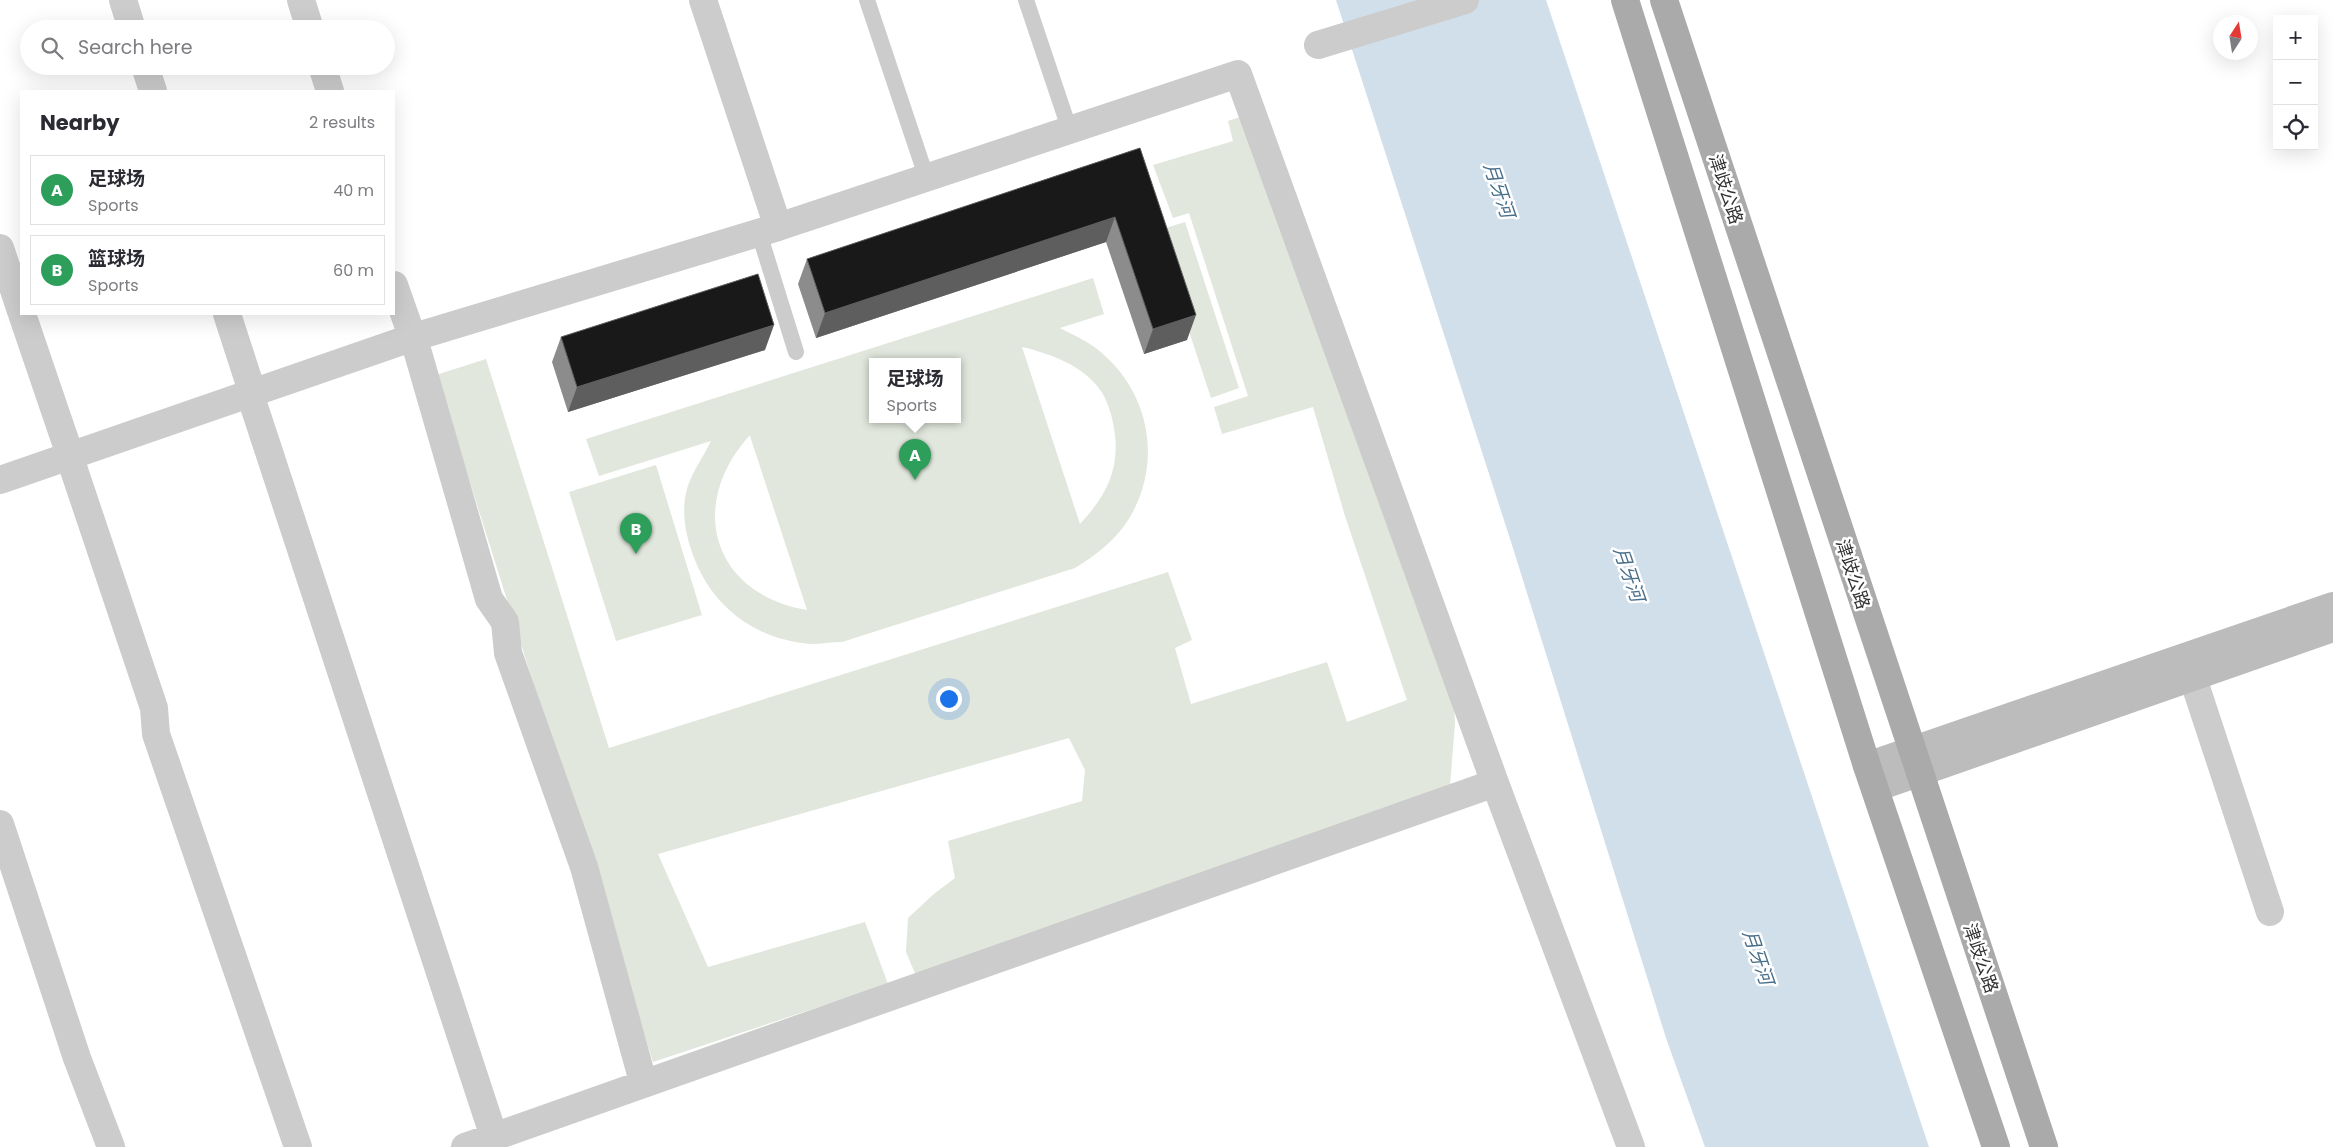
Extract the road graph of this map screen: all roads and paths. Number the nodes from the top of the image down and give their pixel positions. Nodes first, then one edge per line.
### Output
1 (123, 0) edge
2 (301, 0) edge
3 (703, 0) edge
4 (867, 0) edge
5 (1026, 0) edge
6 (1464, 0) edge
7 (1625, 0) edge
8 (1664, 0) edge
9 (129, 20) edge
10 (307, 20) edge
11 (1318, 45) dead end
12 (148, 75) edge
13 (325, 75) edge
14 (153, 90) edge
15 (330, 90) edge
16 (1070, 131) junction
17 (927, 179) junction
18 (769, 230) junction
19 (0, 248) edge
20 (395, 288) edge
21 (20, 307) edge
22 (23, 315) edge
23 (227, 315) edge
24 (411, 338) junction
25 (796, 352) dead end
26 (250, 394) junction
27 (67, 457) junction
28 (0, 480) edge
29 (2333, 606) edge
30 (2333, 628) edge
31 (2190, 666) junction
32 (1915, 762) junction
33 (1871, 777) junction
34 (1495, 783) junction
35 (0, 824) edge
36 (2270, 912) dead end
37 (641, 1085) junction
38 (494, 1137) junction
39 (110, 1147) edge
40 (298, 1147) edge
41 (465, 1147) edge
42 (1631, 1147) edge
43 (1996, 1147) edge
44 (2044, 1147) edge

1 - 9 street
2 - 10 street
3 - 18 street
4 - 17 lane
5 - 16 lane
6 - 11 street
7 - 33 main road
8 - 32 main road, 津歧公路
12 - 14 street
13 - 15 street
16 - 17 street
16 - 34 street
17 - 18 street
18 - 24 street
18 - 25 lane
19 - 21 street
20 - 24 street
22 - 27 street
23 - 26 street
24 - 26 street
24 - 37 street
26 - 27 street
26 - 38 street
27 - 28 street
27 - 40 street
29 - 31 main road
30 - 31 main road
31 - 32 main road
31 - 36 street
32 - 33 main road
32 - 44 main road, 津歧公路
33 - 43 main road
34 - 37 street
34 - 42 street
35 - 39 street
37 - 38 street
38 - 41 street

